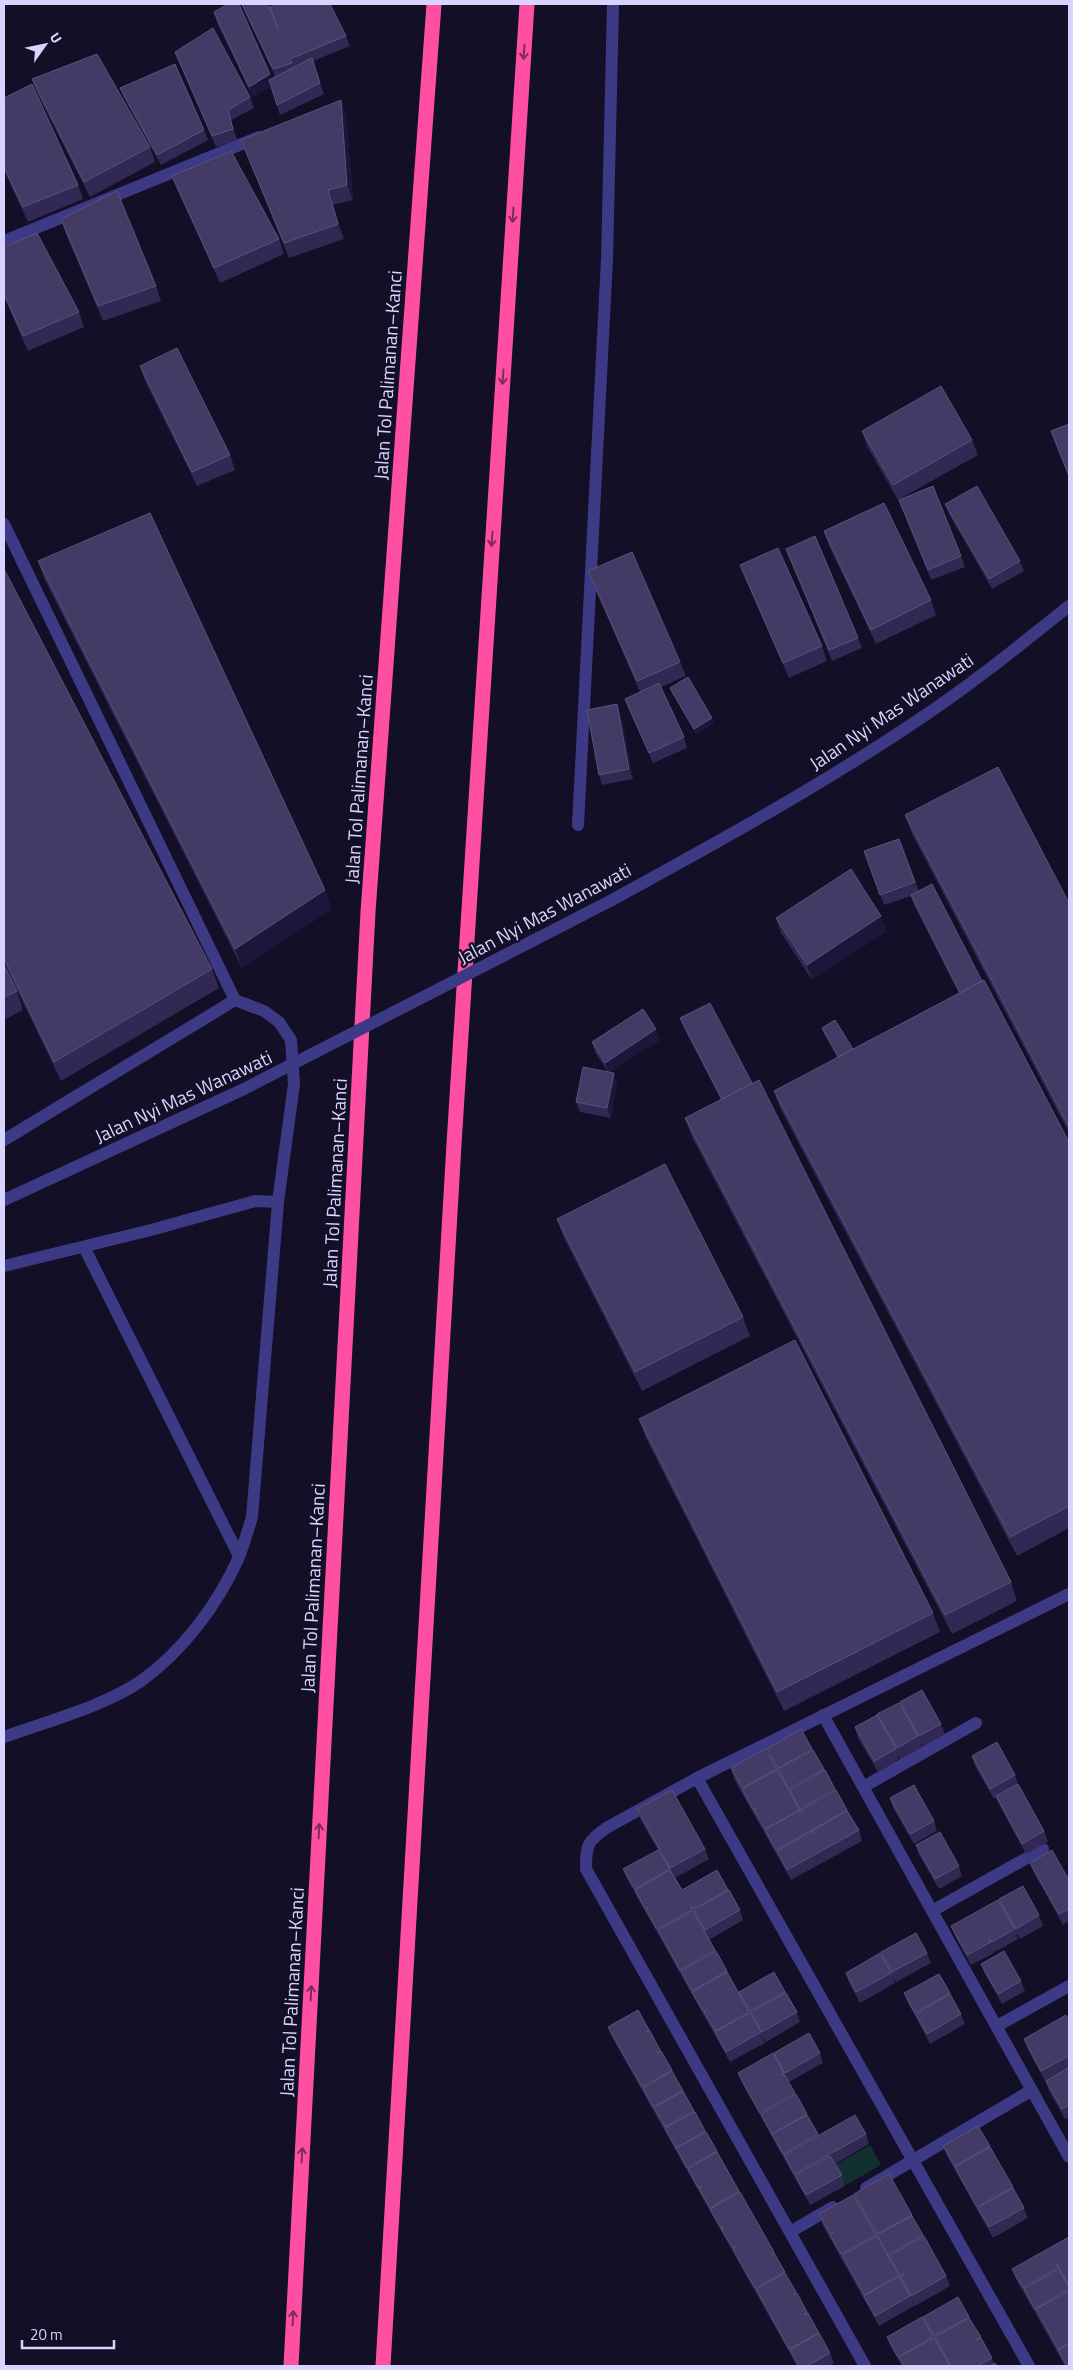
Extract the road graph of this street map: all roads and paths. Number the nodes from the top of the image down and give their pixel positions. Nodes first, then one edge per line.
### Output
1 (434, 4) edge
2 (527, 4) edge
3 (613, 4) edge
4 (274, 131) edge
5 (4, 241) edge
6 (4, 524) edge
7 (1069, 606) edge
8 (578, 825) dead end
9 (235, 1000) junction
10 (4, 1140) edge
11 (4, 1200) edge
12 (278, 1202) junction
13 (84, 1247) junction
14 (4, 1266) edge
15 (239, 1556) junction
16 (1069, 1594) edge
17 (822, 1715) junction
18 (976, 1723) dead end
19 (4, 1737) edge
20 (697, 1778) junction
21 (863, 1787) junction
22 (1043, 1849) dead end
23 (932, 1911) junction
24 (1069, 1986) edge
25 (996, 2026) junction
26 (1032, 2090) junction
27 (1068, 2153) edge
28 (913, 2161) junction
29 (790, 2232) junction
30 (291, 2366) edge
31 (383, 2366) edge
32 (865, 2366) edge
33 (1029, 2366) edge

30 -> 1 highway, Jalan Tol Palimanan–Kanci
2 -> 31 highway
3 - 8 street
4 - 5 street
6 - 9 street
7 - 11 street, Jalan Nyi Mas Wanawati, bridge
9 - 10 street
9 - 12 street
12 - 13 street
12 - 15 street
13 - 14 street
13 - 15 street
15 - 19 street
16 - 17 street
17 - 20 street
17 - 21 street
18 - 21 street
20 - 28 street
20 - 29 street
21 - 23 street
22 - 23 street
23 - 25 street
24 - 25 street
25 - 26 street
26 - 27 street
26 - 28 street
28 - 29 street
28 - 33 street
29 - 32 street

